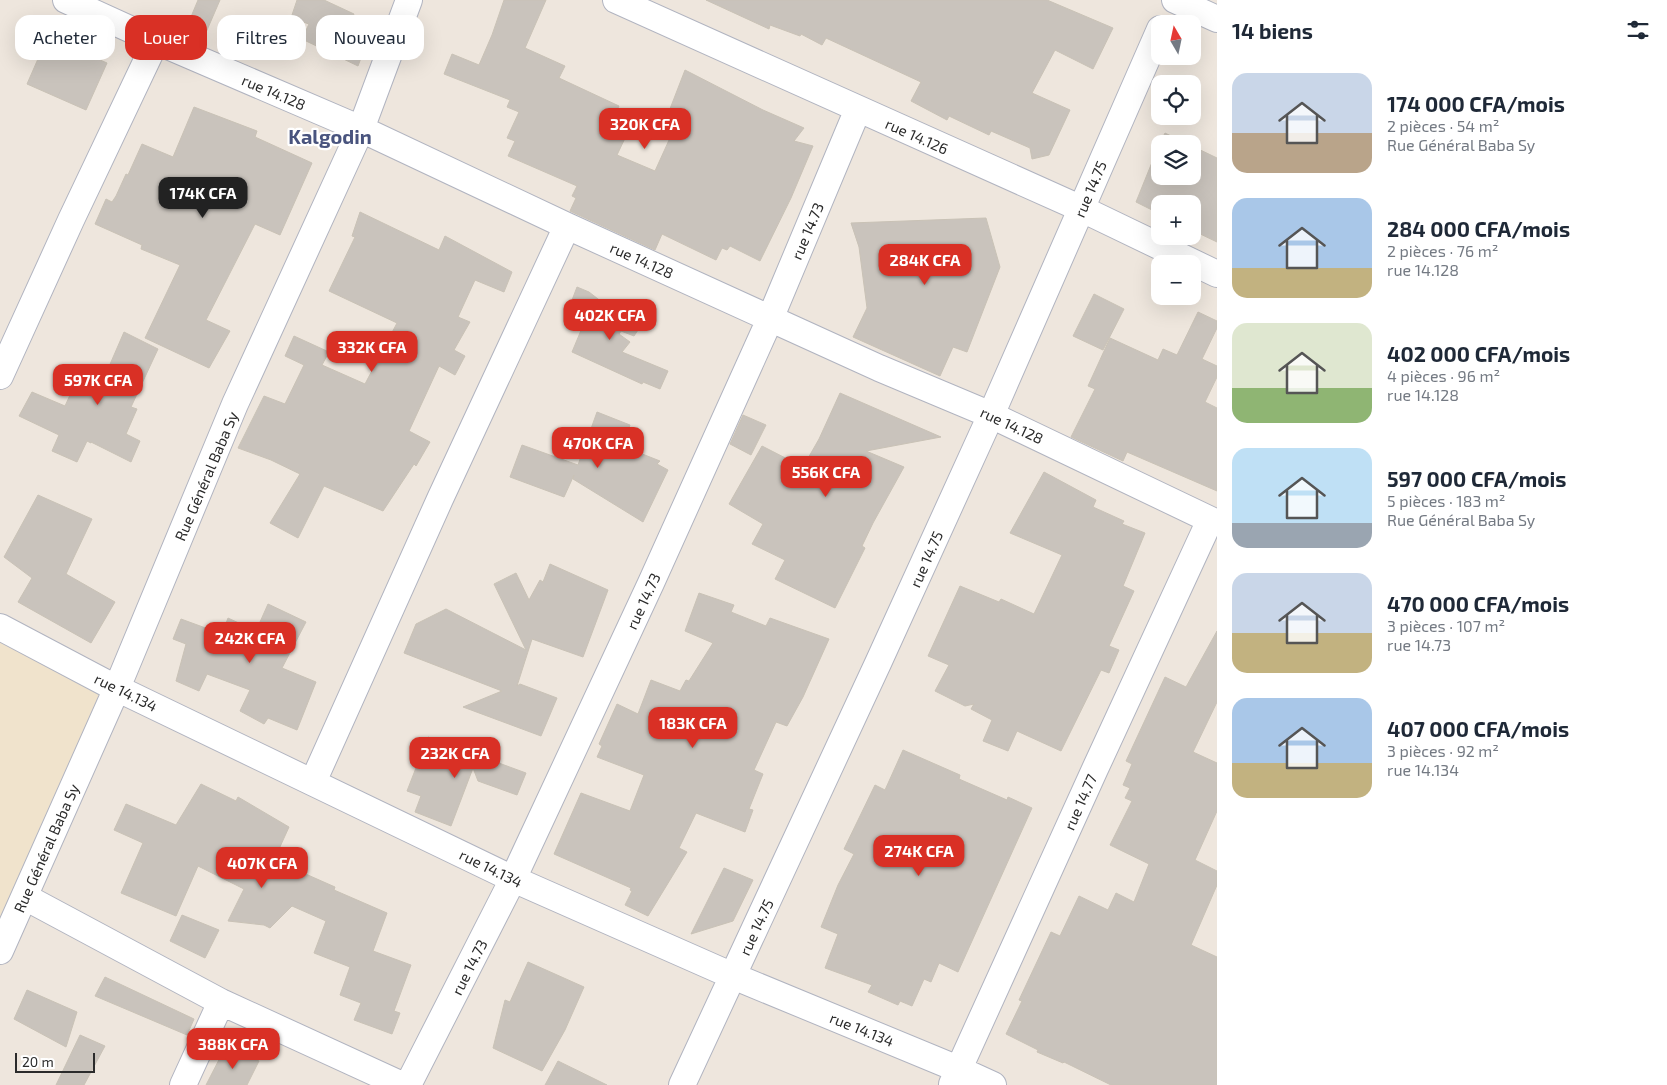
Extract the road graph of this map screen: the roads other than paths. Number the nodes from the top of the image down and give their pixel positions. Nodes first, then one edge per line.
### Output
1 (66, 0) edge
2 (409, 0) edge
3 (616, 0) edge
4 (1174, 0) edge
5 (1166, 15) edge
6 (1217, 20) edge
7 (125, 27) edge
8 (1151, 50) edge
9 (147, 60) edge
10 (200, 60) edge
11 (858, 109) junction
12 (361, 129) junction
13 (1082, 209) junction
14 (567, 226) junction
15 (1217, 274) edge
16 (770, 319) junction
17 (0, 374) edge
18 (991, 415) junction
19 (1214, 521) edge
20 (0, 627) edge
21 (118, 688) junction
22 (313, 782) junction
23 (513, 879) junction
24 (25, 897) junction
25 (0, 951) edge
26 (733, 976) junction
27 (221, 1002) junction
28 (955, 1077) edge
29 (183, 1085) edge
30 (402, 1085) edge
31 (408, 1085) edge
32 (682, 1085) edge
33 (993, 1085) edge

1 - 7 street, rue 14.128
2 - 12 street, Rue Général Baba Sy
3 - 11 street, rue 14.126
4 - 5 street
4 - 6 street
8 - 13 street, rue 14.75
9 - 17 street
10 - 12 street, rue 14.128
11 - 13 street, rue 14.126
11 - 16 street, rue 14.73
12 - 14 street, rue 14.128
12 - 21 street, Rue Général Baba Sy
13 - 15 street, rue 14.126
13 - 18 street, rue 14.75
14 - 16 street, rue 14.128
14 - 22 street
16 - 18 street, rue 14.128
16 - 23 street, rue 14.73
18 - 19 street, rue 14.128
18 - 26 street, rue 14.75
19 - 28 street, rue 14.77
20 - 21 street, rue 14.134
21 - 22 street, rue 14.134
21 - 24 street, Rue Général Baba Sy
22 - 23 street, rue 14.134
23 - 26 street, rue 14.134
23 - 31 street, rue 14.73
24 - 25 street, Rue Général Baba Sy
24 - 27 street
26 - 28 street, rue 14.134
26 - 32 street, rue 14.75
27 - 29 street
27 - 30 street
28 - 33 street, rue 14.134

